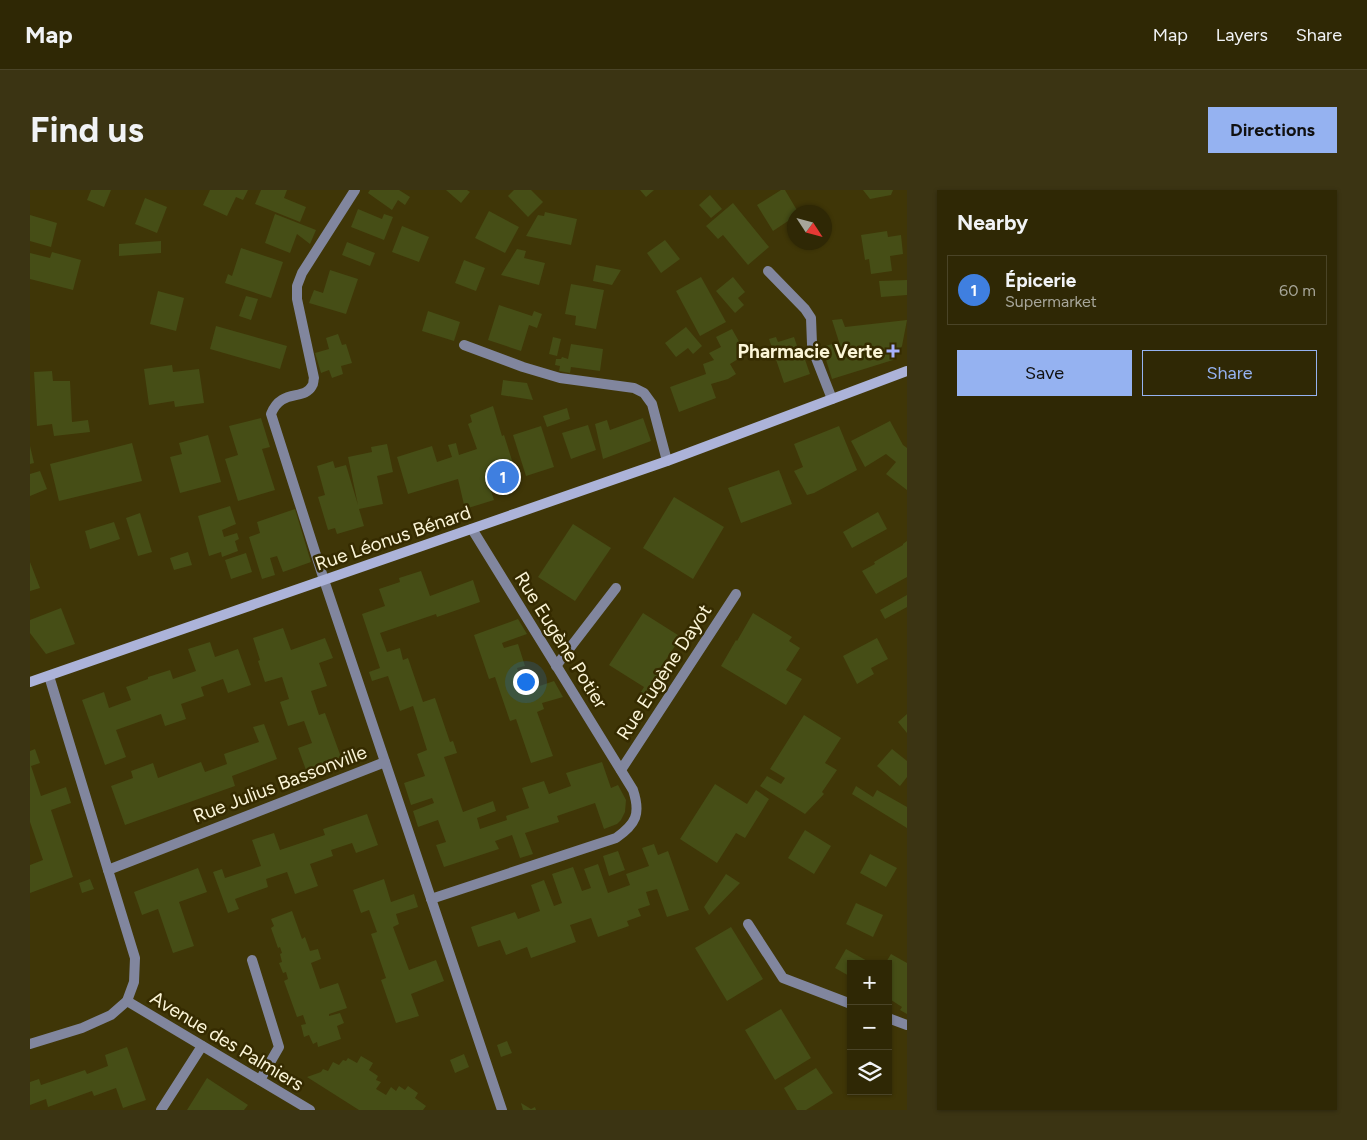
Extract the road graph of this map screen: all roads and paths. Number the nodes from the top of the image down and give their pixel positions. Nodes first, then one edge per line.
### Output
1 (355, 190) edge
2 (768, 271) dead end
3 (464, 345) dead end
4 (907, 371) edge
5 (832, 399) junction
6 (667, 461) junction
7 (472, 529) junction
8 (324, 580) junction
9 (616, 588) dead end
10 (736, 594) dead end
11 (556, 666) junction
12 (49, 676) junction
13 (30, 682) edge
14 (385, 762) junction
15 (621, 770) junction
16 (108, 870) junction
17 (431, 899) junction
18 (748, 924) dead end
19 (252, 960) dead end
20 (127, 1001) junction
21 (847, 1002) edge
22 (892, 1019) edge
23 (907, 1025) edge
24 (30, 1044) edge
25 (202, 1046) junction
26 (260, 1080) junction
27 (161, 1110) edge
28 (310, 1110) edge
29 (502, 1110) edge

1 - 8 street
2 - 5 street
3 - 6 street
4 - 5 street, Rue Léonus Bénard
5 - 6 street, Rue Léonus Bénard
6 - 7 street, Rue Léonus Bénard
7 - 8 street, Rue Léonus Bénard
7 - 11 street, Rue Eugène Potier
8 - 12 street, Rue Léonus Bénard
8 - 14 street
9 - 11 street
10 - 15 street, Rue Eugène Dayot
11 - 15 street, Rue Eugène Potier
12 - 13 street, Rue Léonus Bénard
12 - 16 street
14 - 16 street, Rue Julius Bassonville
14 - 17 street, Rue Julius Bassonville
15 - 17 street
16 - 20 street
17 - 29 street, Rue Julius Bassonville
18 - 21 street
19 - 26 street
20 - 24 street
20 - 25 street, Avenue des Palmiers
22 - 23 street
25 - 26 street, Avenue des Palmiers
25 - 27 street
26 - 28 street, Avenue des Palmiers

